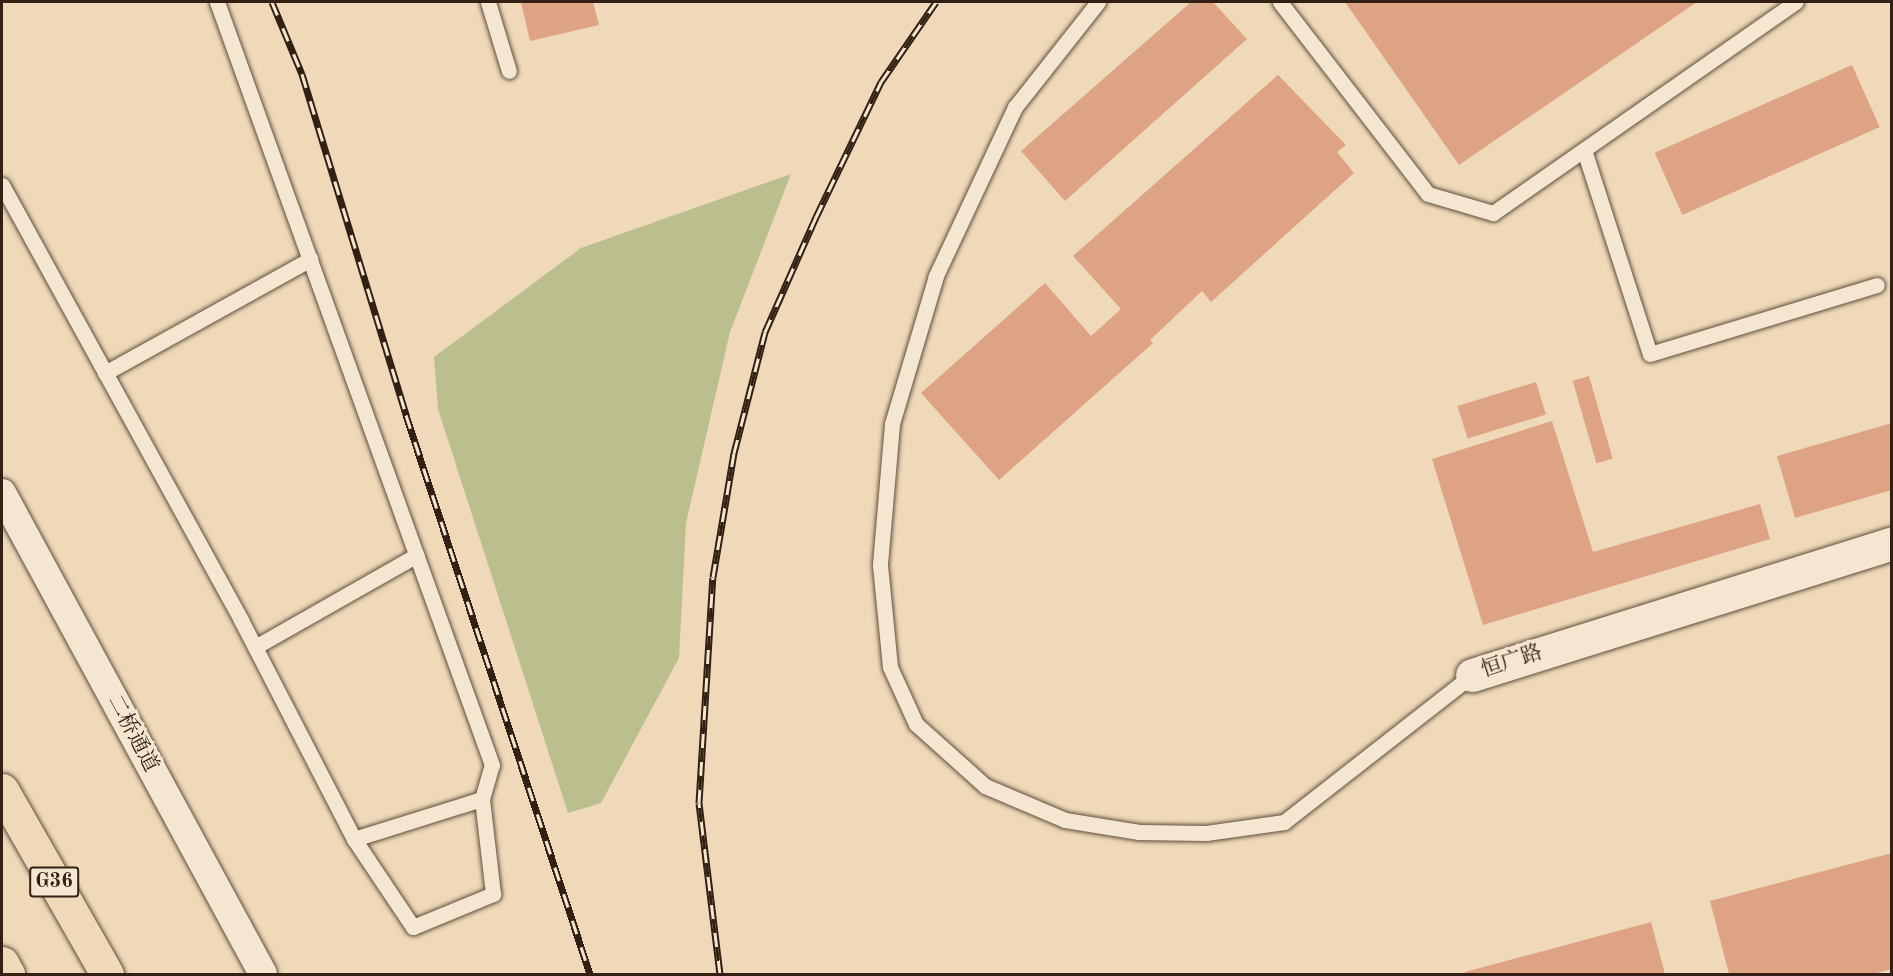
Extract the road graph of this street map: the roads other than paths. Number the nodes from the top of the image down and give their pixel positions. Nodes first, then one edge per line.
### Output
1 (217, 2) edge
2 (488, 2) edge
3 (1098, 2) edge
4 (1280, 2) edge
5 (1796, 2) edge
6 (509, 71) dead end
7 (1584, 150) junction
8 (2, 184) edge
9 (311, 259) junction
10 (1877, 285) dead end
11 (105, 373) junction
12 (2, 493) edge
13 (1892, 543) edge
14 (417, 555) junction
15 (1892, 562) edge
16 (255, 647) junction
17 (1472, 675) junction
18 (2, 790) edge
19 (482, 799) junction
20 (354, 839) junction
21 (2, 963) edge
22 (8, 975) edge
23 (107, 975) edge
24 (263, 975) edge

1 - 9 lane
2 - 6 lane
3 - 17 lane
4 - 7 lane
5 - 7 lane
7 - 10 lane
8 - 11 lane
9 - 11 lane
9 - 14 lane
11 - 16 lane
12 - 24 street, 二桥通道
13 - 17 street, 恒广路
14 - 16 lane
14 - 19 lane
15 - 17 street, 恒广路
16 - 20 lane
18 - 23 highway, G36
19 - 20 lane
19 - 20 lane
21 - 22 highway

